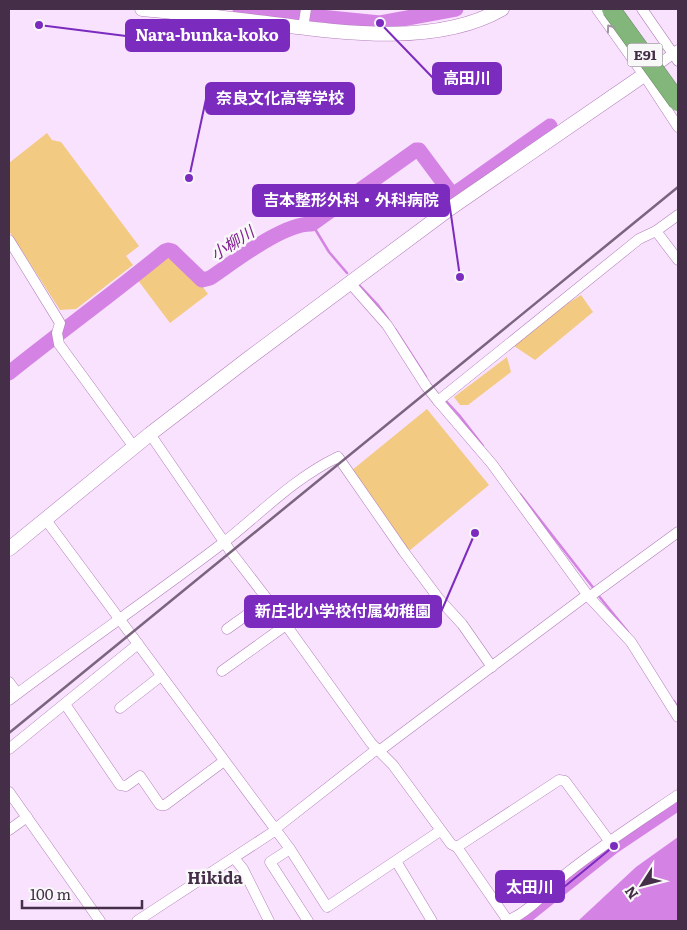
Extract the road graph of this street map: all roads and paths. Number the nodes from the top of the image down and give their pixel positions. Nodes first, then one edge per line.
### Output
1 (142, 9) edge
2 (306, 9) edge
3 (502, 9) edge
4 (597, 9) edge
5 (611, 9) edge
6 (625, 9) edge
7 (642, 9) edge
8 (303, 25) junction
9 (677, 55) edge
10 (644, 75) junction
11 (678, 83) edge
12 (678, 102) edge
13 (678, 110) edge
14 (678, 127) edge
15 (678, 215) edge
16 (656, 231) junction
17 (9, 240) edge
18 (678, 260) edge
19 (350, 283) junction
20 (438, 401) junction
21 (150, 434) junction
22 (134, 447) junction
23 (46, 520) junction
24 (678, 532) edge
25 (224, 542) junction
26 (9, 549) edge
27 (588, 596) junction
28 (268, 600) junction
29 (120, 618) junction
30 (286, 625) junction
31 (227, 629) dead end
32 (138, 644) junction
33 (492, 667) junction
34 (222, 671) dead end
35 (162, 676) junction
36 (9, 682) edge
37 (13, 697) edge
38 (65, 704) junction
39 (120, 708) dead end
40 (678, 716) edge
41 (9, 749) edge
42 (378, 750) junction
43 (224, 762) junction
44 (9, 792) edge
45 (678, 795) edge
46 (27, 817) junction
47 (275, 829) junction
48 (9, 830) edge
49 (440, 831) junction
50 (610, 842) junction
51 (457, 847) junction
52 (290, 849) junction
53 (234, 858) junction
54 (396, 861) junction
55 (100, 921) edge
56 (137, 921) edge
57 (269, 921) edge
58 (308, 921) edge
59 (432, 921) edge
60 (508, 921) edge

1 - 8 street
2 - 8 street
3 - 8 street
10 -> 4 street
5 - 12 highway, E91, bridge
6 - 11 highway, E91
7 - 9 street
9 - 10 street
10 - 13 street
10 - 14 street
10 - 19 street
15 - 16 street
16 - 18 street
16 - 20 street
17 - 22 street
19 - 20 street
19 - 21 street
20 - 27 street
21 - 22 street
21 - 25 street
22 - 23 street
23 - 26 street
23 - 29 street
24 - 27 street
25 - 28 street
25 - 29 street
25 - 33 street
27 - 33 street
27 - 40 street
28 - 30 street
28 - 31 street
29 - 32 street
29 - 37 street
30 - 34 street
30 - 42 street
32 - 35 street
32 - 38 street
33 - 42 street
35 - 39 street
35 - 43 street
36 - 37 street
38 - 41 street
38 - 43 street
42 - 47 street
42 - 49 street
43 - 47 street
44 - 46 street
45 - 50 street
46 - 48 street
46 - 55 street
47 - 52 street
47 - 53 street
49 - 51 street
49 - 54 street
50 - 51 street
50 - 60 street
51 - 60 street
52 - 54 street
52 - 58 street
53 - 56 street
53 - 57 street
54 - 59 street

